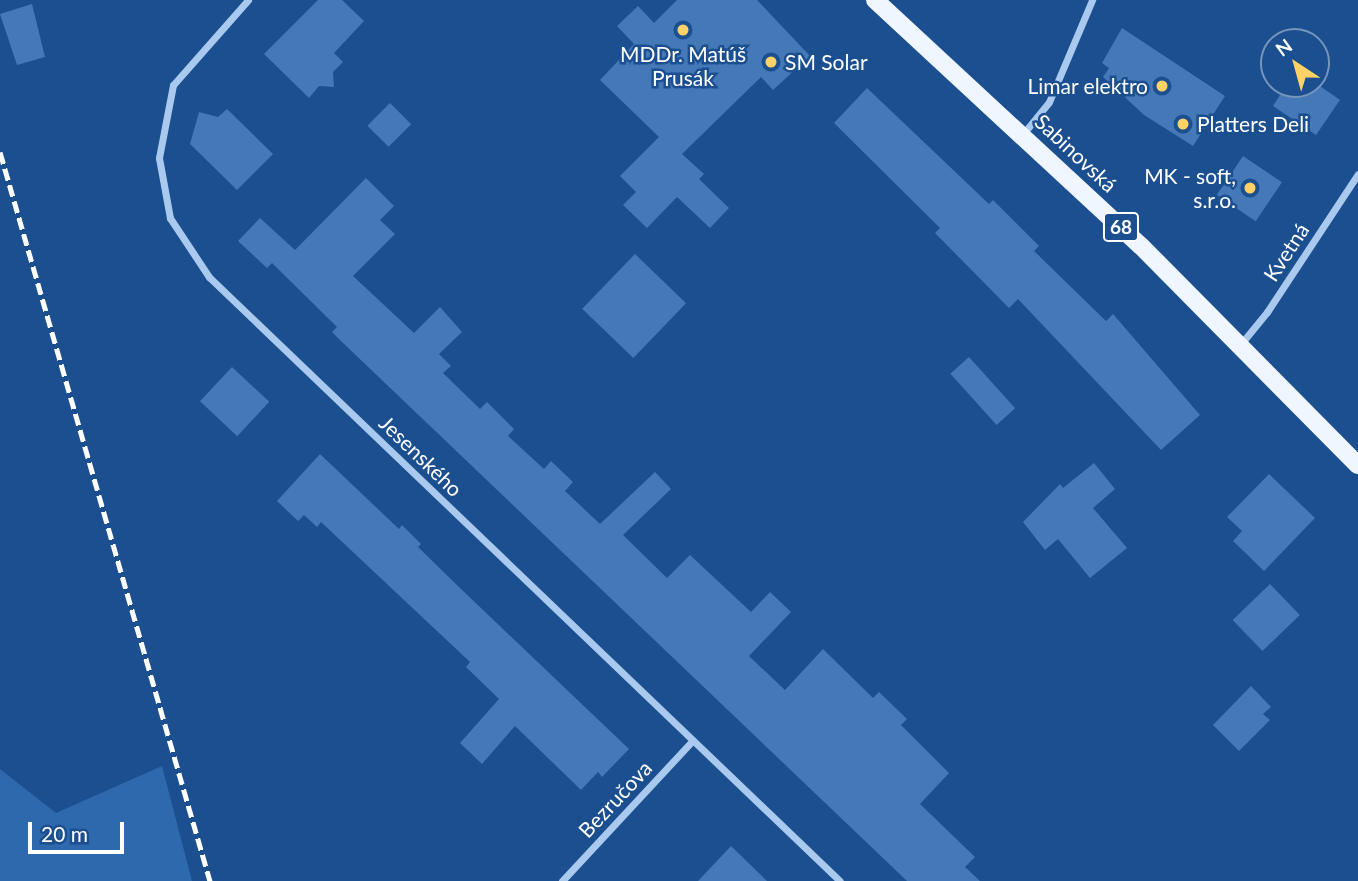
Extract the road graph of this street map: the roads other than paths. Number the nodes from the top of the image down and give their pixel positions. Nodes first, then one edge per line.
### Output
1 (248, 0) edge
2 (875, 0) edge
3 (1092, 0) edge
4 (1023, 134) junction
5 (1358, 174) edge
6 (1240, 345) junction
7 (1358, 465) edge
8 (693, 740) junction
9 (562, 881) edge
10 (840, 881) edge

1 - 8 street, Jesenského
2 - 4 main road, Sabinovská / 68
3 - 4 street
4 - 6 main road, Sabinovská / 68
5 - 6 street, Kvetná
6 - 7 main road, Sabinovská / 68
8 - 9 street, Bezručova
8 - 10 street, Jesenského

